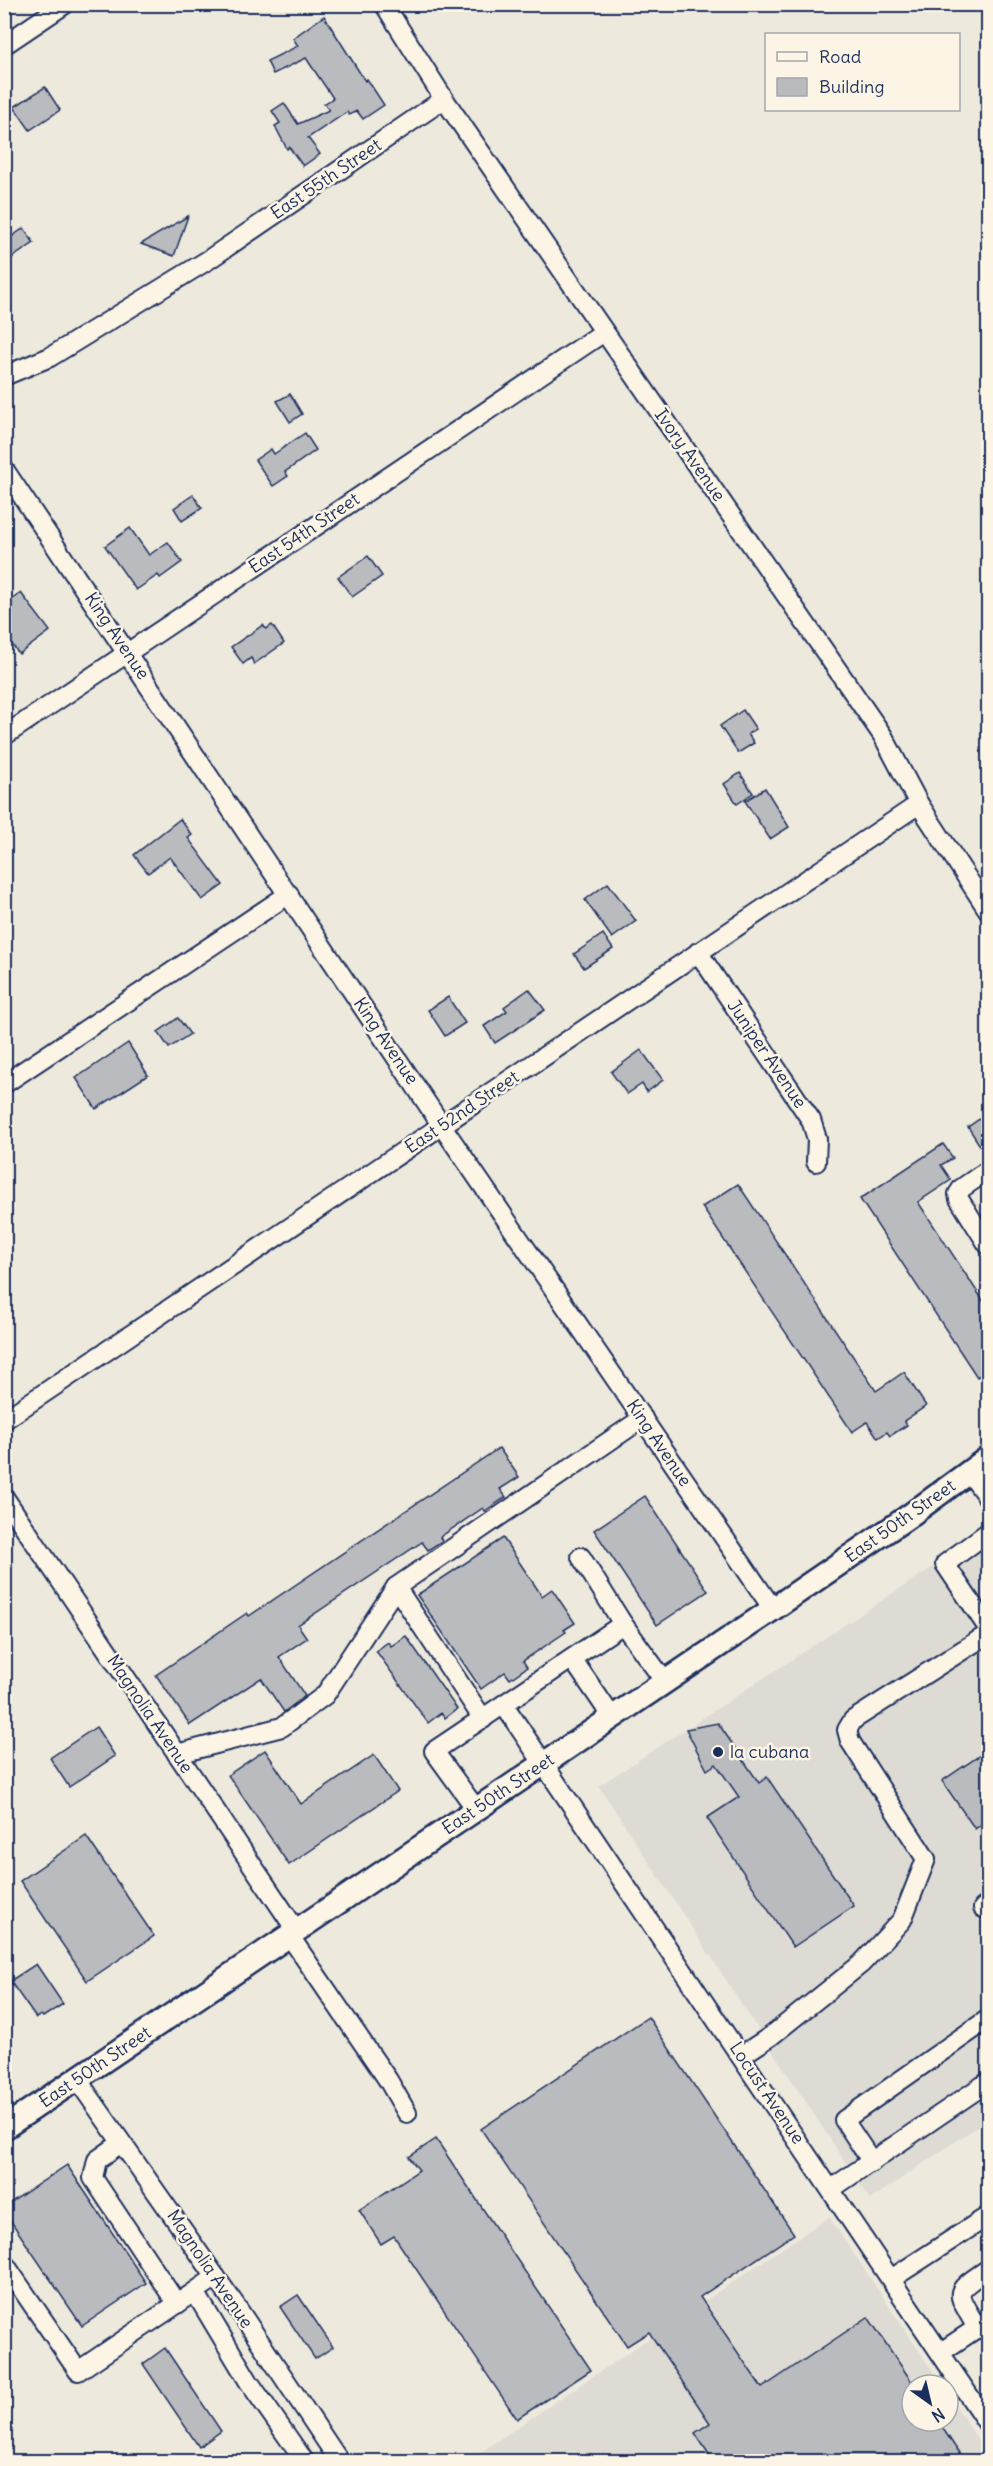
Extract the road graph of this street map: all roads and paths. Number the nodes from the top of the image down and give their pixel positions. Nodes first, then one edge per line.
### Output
1 (65, 4) edge
2 (384, 4) edge
3 (4, 45) edge
4 (444, 99) junction
5 (604, 333) junction
6 (4, 376) edge
7 (4, 469) edge
8 (128, 653) junction
9 (4, 736) edge
10 (920, 804) junction
11 (289, 894) junction
12 (988, 910) edge
13 (698, 952) junction
14 (4, 1084) edge
15 (442, 1126) junction
16 (816, 1162) dead end
17 (988, 1170) edge
18 (988, 1245) edge
19 (643, 1418) junction
20 (4, 1420) edge
21 (988, 1458) edge
22 (969, 1472) junction
23 (4, 1497) edge
24 (988, 1498) edge
25 (988, 1532) edge
26 (580, 1557) dead end
27 (396, 1587) junction
28 (773, 1609) junction
29 (623, 1624) junction
30 (573, 1659) junction
31 (665, 1682) junction
32 (504, 1705) junction
33 (612, 1717) junction
34 (483, 1719) junction
35 (177, 1754) junction
36 (544, 1763) junction
37 (476, 1809) junction
38 (292, 1933) junction
39 (988, 2019) edge
40 (742, 2055) junction
41 (77, 2079) junction
42 (988, 2082) edge
43 (407, 2113) dead end
44 (4, 2128) edge
45 (121, 2143) junction
46 (872, 2162) junction
47 (831, 2189) junction
48 (988, 2216) edge
49 (4, 2263) edge
50 (988, 2269) edge
51 (216, 2277) junction
52 (891, 2279) junction
53 (195, 2292) junction
54 (177, 2304) junction
55 (985, 2328) edge
56 (941, 2352) junction
57 (988, 2420) edge
58 (305, 2462) edge
59 (340, 2462) edge

1 - 3 street
2 - 4 street, Ivory Avenue
4 - 5 street, Ivory Avenue
4 - 6 street, East 55th Street
5 - 8 street, East 54th Street
5 - 10 street, Ivory Avenue
7 - 8 street, King Avenue
8 - 9 street, East 54th Street
8 - 11 street, King Avenue
10 - 12 street, Ivory Avenue
10 - 13 street, East 52nd Street
11 - 14 street
11 - 15 street, King Avenue
13 - 15 street, East 52nd Street
13 - 16 street, Juniper Avenue
15 - 19 street, King Avenue
15 - 20 street, East 52nd Street
17 - 18 street
19 - 27 street
19 - 28 street, King Avenue
21 - 22 main road, East 50th Street
22 - 24 street
22 - 28 main road, East 50th Street
23 - 35 street, Magnolia Avenue
25 - 40 street
26 - 29 street
27 - 34 street
27 - 35 street
28 - 31 main road, East 50th Street
29 - 30 street
29 - 31 street
30 - 32 street
30 - 33 street
31 - 33 main road, East 50th Street
32 - 34 street
32 - 36 street, Locust Avenue
33 - 36 main road, East 50th Street
34 - 37 street
35 - 38 street, Magnolia Avenue
36 - 37 main road, East 50th Street
36 - 40 street, Locust Avenue
37 - 38 main road, East 50th Street
38 - 41 main road, East 50th Street
38 - 43 street, Magnolia Avenue
39 - 46 street
40 - 47 street, Locust Avenue
41 - 44 main road, East 50th Street
41 - 45 street, Magnolia Avenue
42 - 46 street
45 - 51 street, Magnolia Avenue
45 - 54 street
46 - 47 street
47 - 52 street, Locust Avenue
48 - 52 street
49 - 54 street
50 - 55 street
51 - 53 street
51 - 59 street, Magnolia Avenue
52 - 56 street, Locust Avenue
53 - 54 street
53 - 58 street
55 - 56 street
56 - 57 street, Locust Avenue

